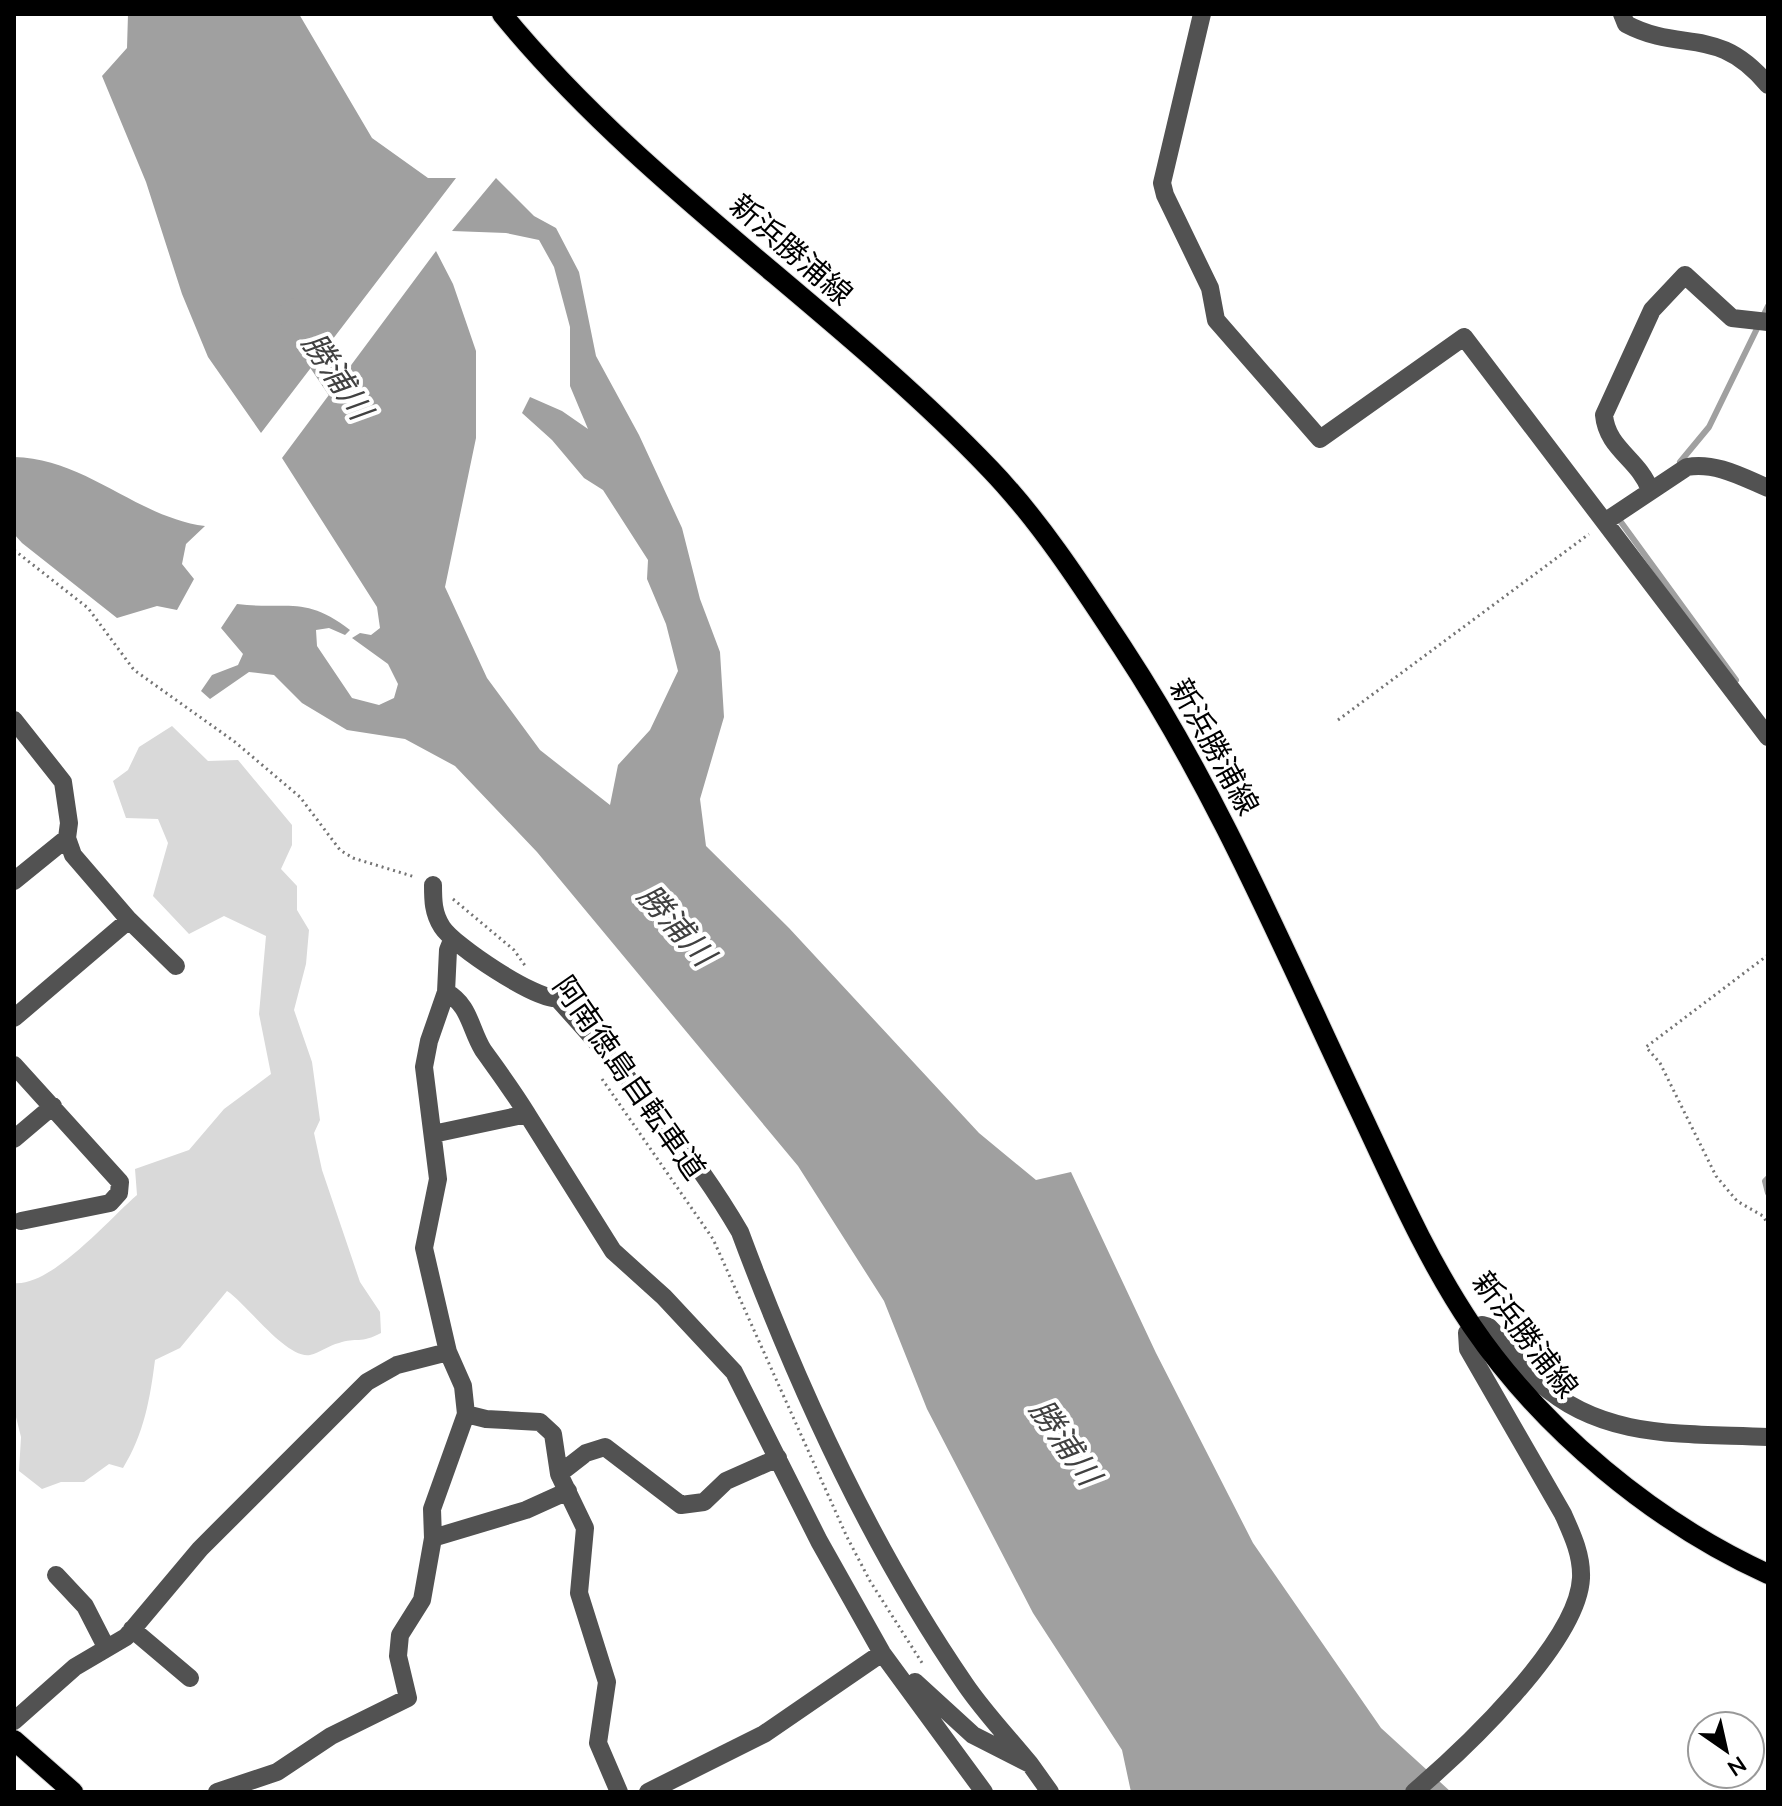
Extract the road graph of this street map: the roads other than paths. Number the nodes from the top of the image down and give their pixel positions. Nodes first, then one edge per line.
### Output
1 (502, 14) edge
2 (1202, 14) edge
3 (1622, 14) edge
4 (1768, 85) edge
5 (1768, 322) edge
6 (1768, 488) edge
7 (1650, 490) junction
8 (1606, 521) junction
9 (14, 720) edge
10 (1768, 737) edge
11 (21, 740) edge
12 (67, 838) junction
13 (14, 881) edge
14 (433, 885) road end
15 (129, 920) junction
16 (452, 940) junction
17 (176, 966) dead end
18 (446, 992) junction
19 (14, 1018) edge
20 (14, 1065) edge
21 (53, 1106) junction
22 (527, 1114) junction
23 (433, 1134) junction
24 (14, 1139) edge
25 (21, 1221) dead end
26 (1474, 1328) junction
27 (448, 1352) junction
28 (466, 1414) junction
29 (1768, 1437) edge
30 (778, 1458) junction
31 (559, 1474) junction
32 (568, 1491) junction
33 (433, 1538) junction
34 (1768, 1574) edge
35 (56, 1575) dead end
36 (132, 1629) junction
37 (106, 1647) junction
38 (885, 1658) junction
39 (190, 1678) dead end
40 (14, 1721) edge
41 (14, 1740) edge
42 (1030, 1764) junction
43 (73, 1792) edge
44 (217, 1792) edge
45 (619, 1792) edge
46 (648, 1792) edge
47 (984, 1792) edge
48 (1050, 1792) edge
49 (1414, 1792) edge

1 - 26 main road, 新浜勝浦線
2 - 8 street
3 - 4 street
5 - 7 street
6 - 7 street
7 - 8 street
8 - 10 street
9 - 11 street
11 - 12 street
12 - 13 street
12 - 15 street
14 - 16 street
15 - 17 street
15 - 19 street
16 - 18 street
16 - 42 street
18 - 22 street
18 - 23 street
20 - 21 street
21 - 24 street
21 - 25 street
22 - 23 street
22 - 30 street
23 - 27 street
26 - 29 street
26 - 34 main road, 新浜勝浦線
26 - 49 street
27 - 28 street
27 - 36 street
28 - 31 street
28 - 33 street
30 - 31 street
30 - 38 street
31 - 32 street
32 - 33 street
32 - 45 street
33 - 44 street
35 - 37 street
36 - 37 street
36 - 39 street
37 - 40 street
38 - 42 street
38 - 46 street
38 - 47 street
41 - 43 main road
42 - 48 street

